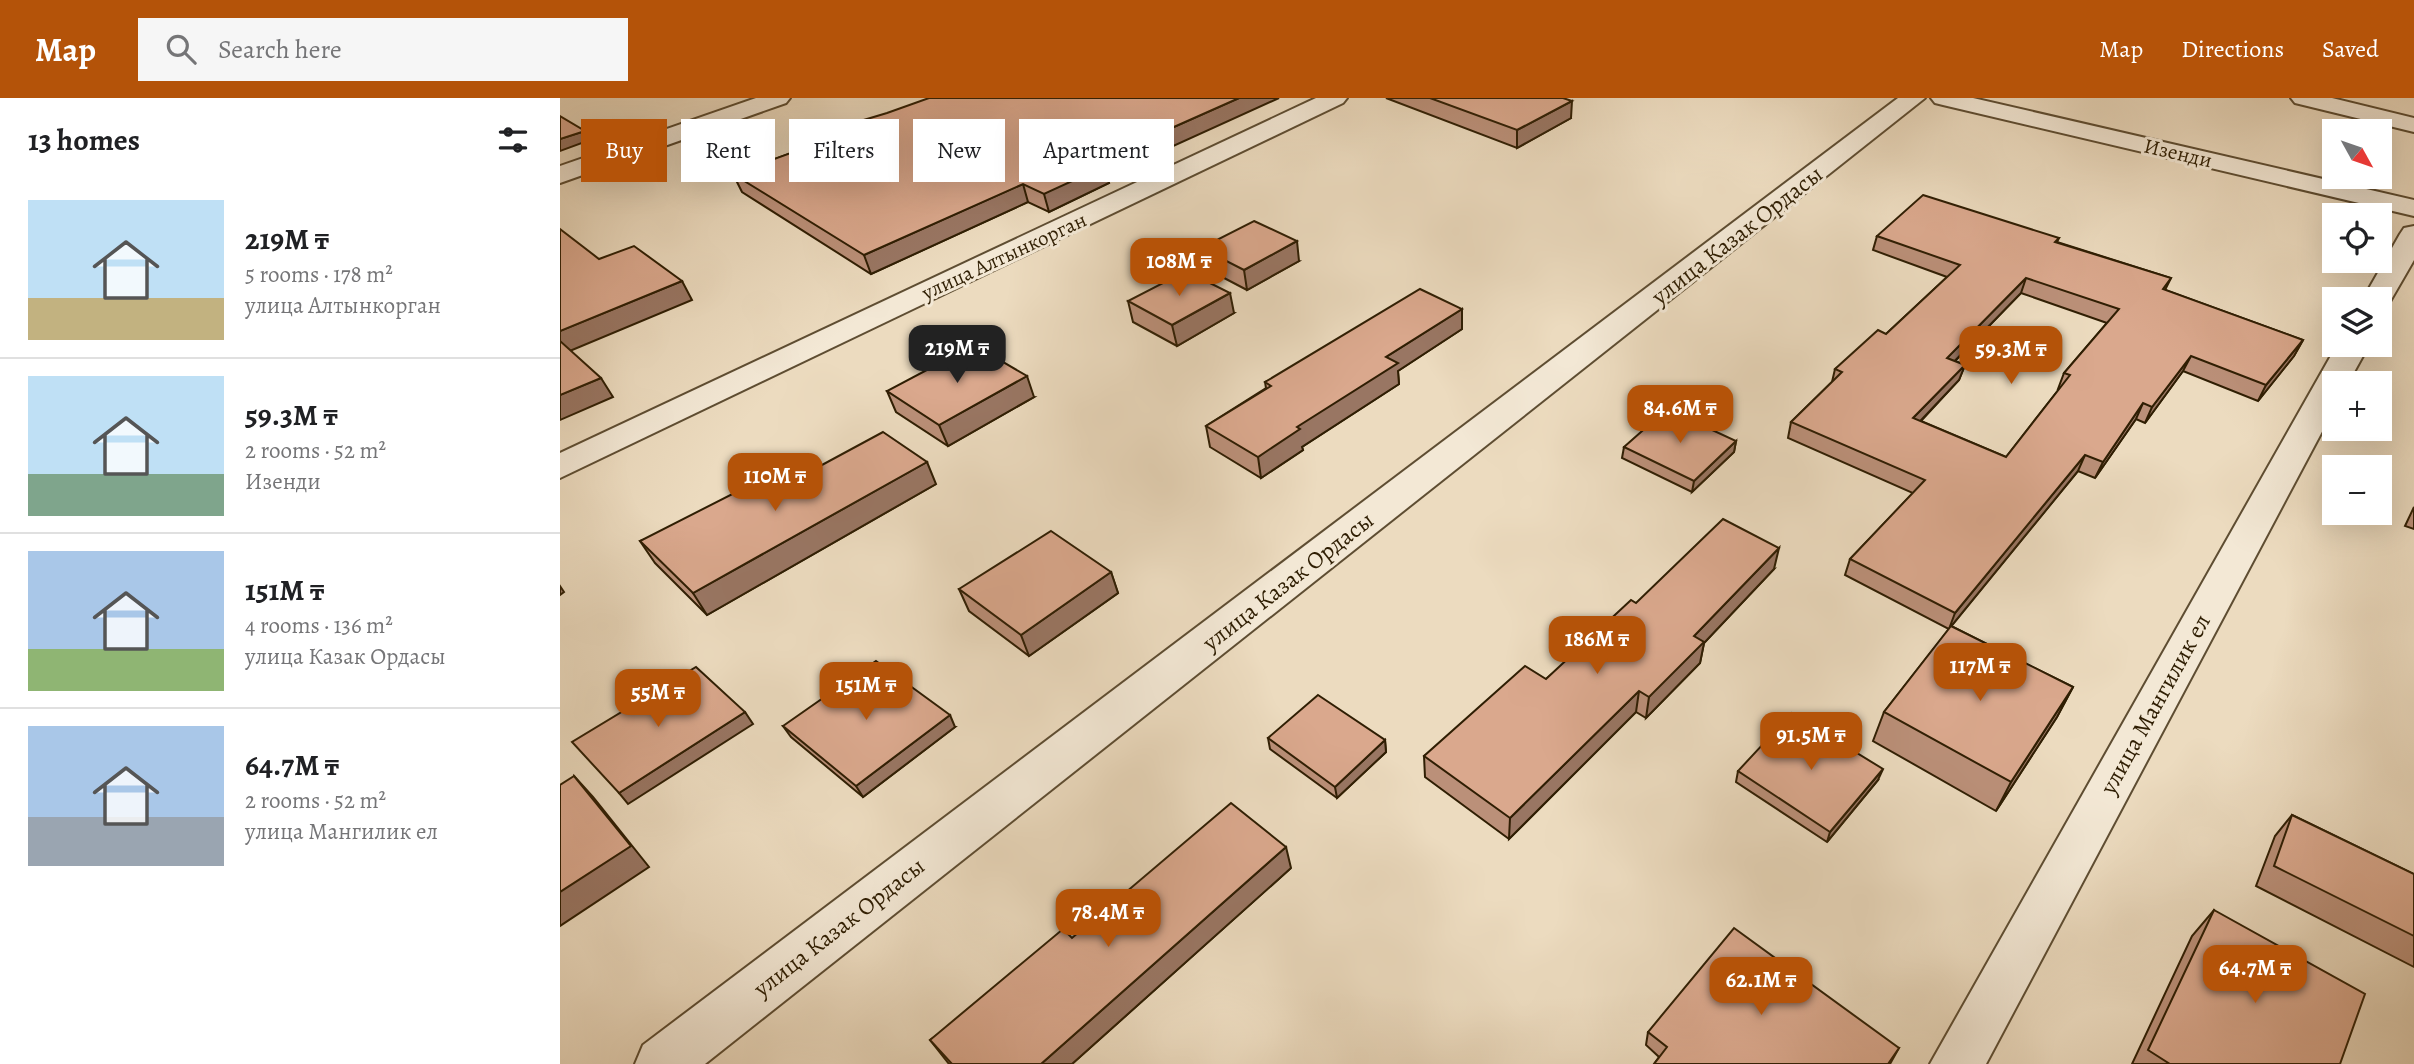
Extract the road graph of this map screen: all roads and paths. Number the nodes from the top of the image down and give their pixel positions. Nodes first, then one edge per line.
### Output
1 (778, 98) edge
2 (1335, 98) edge
3 (1913, 98) edge
4 (1943, 98) edge
5 (2011, 98) edge
6 (2303, 98) edge
7 (2414, 125) edge
8 (2322, 170) edge
9 (560, 175) edge
10 (2392, 187) edge
11 (2414, 192) edge
12 (2414, 208) edge
13 (2414, 234) edge
14 (2385, 287) edge
15 (2346, 357) edge
16 (560, 467) edge
17 (662, 1064) edge
18 (1957, 1064) edge

1 - 9 street
2 - 16 street, улица Алтынкорган
3 - 17 street, улица Казак Ордасы
4 - 12 street, Изенди
5 - 8 street, Изенди
6 - 7 street
10 - 11 street
13 - 14 street
15 - 18 street, улица Мангилик ел

